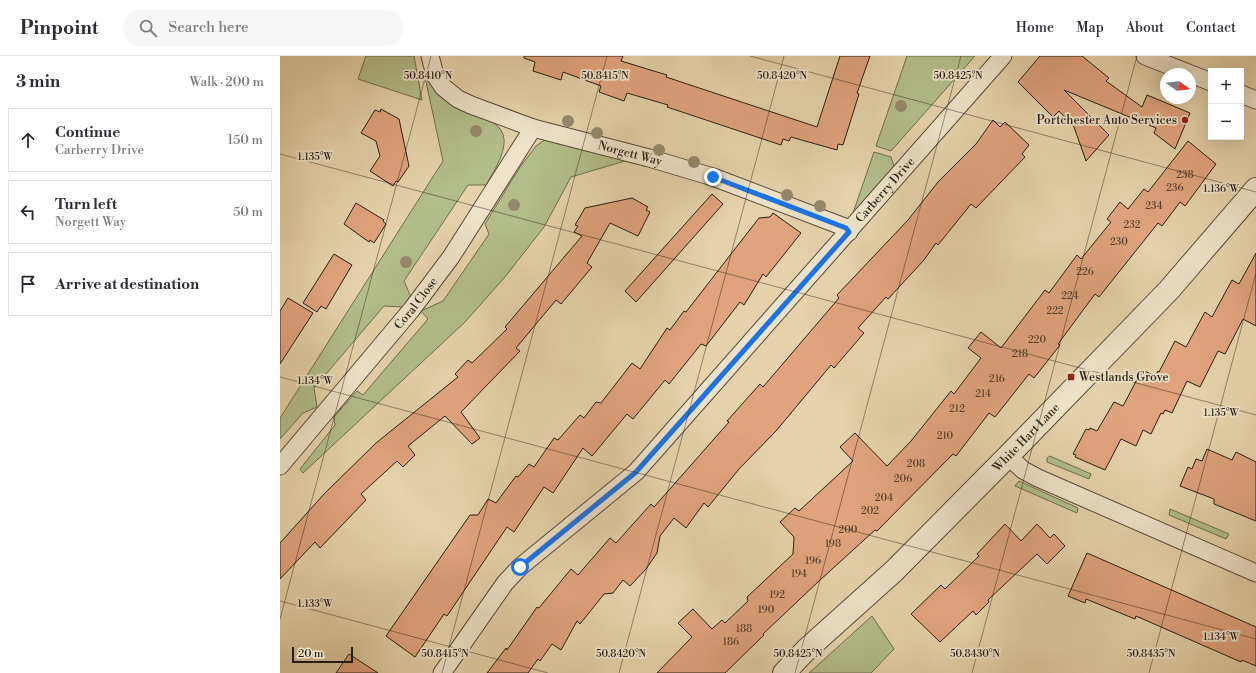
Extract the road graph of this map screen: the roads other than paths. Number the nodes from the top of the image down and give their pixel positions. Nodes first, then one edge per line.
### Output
1 (430, 56) edge
2 (1003, 56) edge
3 (1145, 56) edge
4 (1208, 81) edge
5 (1244, 95) edge
6 (1256, 100) edge
7 (534, 128) junction
8 (1256, 189) edge
9 (849, 232) junction
10 (1008, 456) junction
11 (280, 466) edge
12 (1256, 573) edge
13 (442, 673) edge
14 (784, 673) edge

1 - 7 street, Norgett Way
2 - 9 street, Carberry Drive
3 - 4 street
5 - 6 street
7 - 9 street, Norgett Way
7 - 11 street, Coral Close
8 - 10 street, White Hart Lane
9 - 13 street, Carberry Drive
10 - 12 street
10 - 14 street, White Hart Lane

